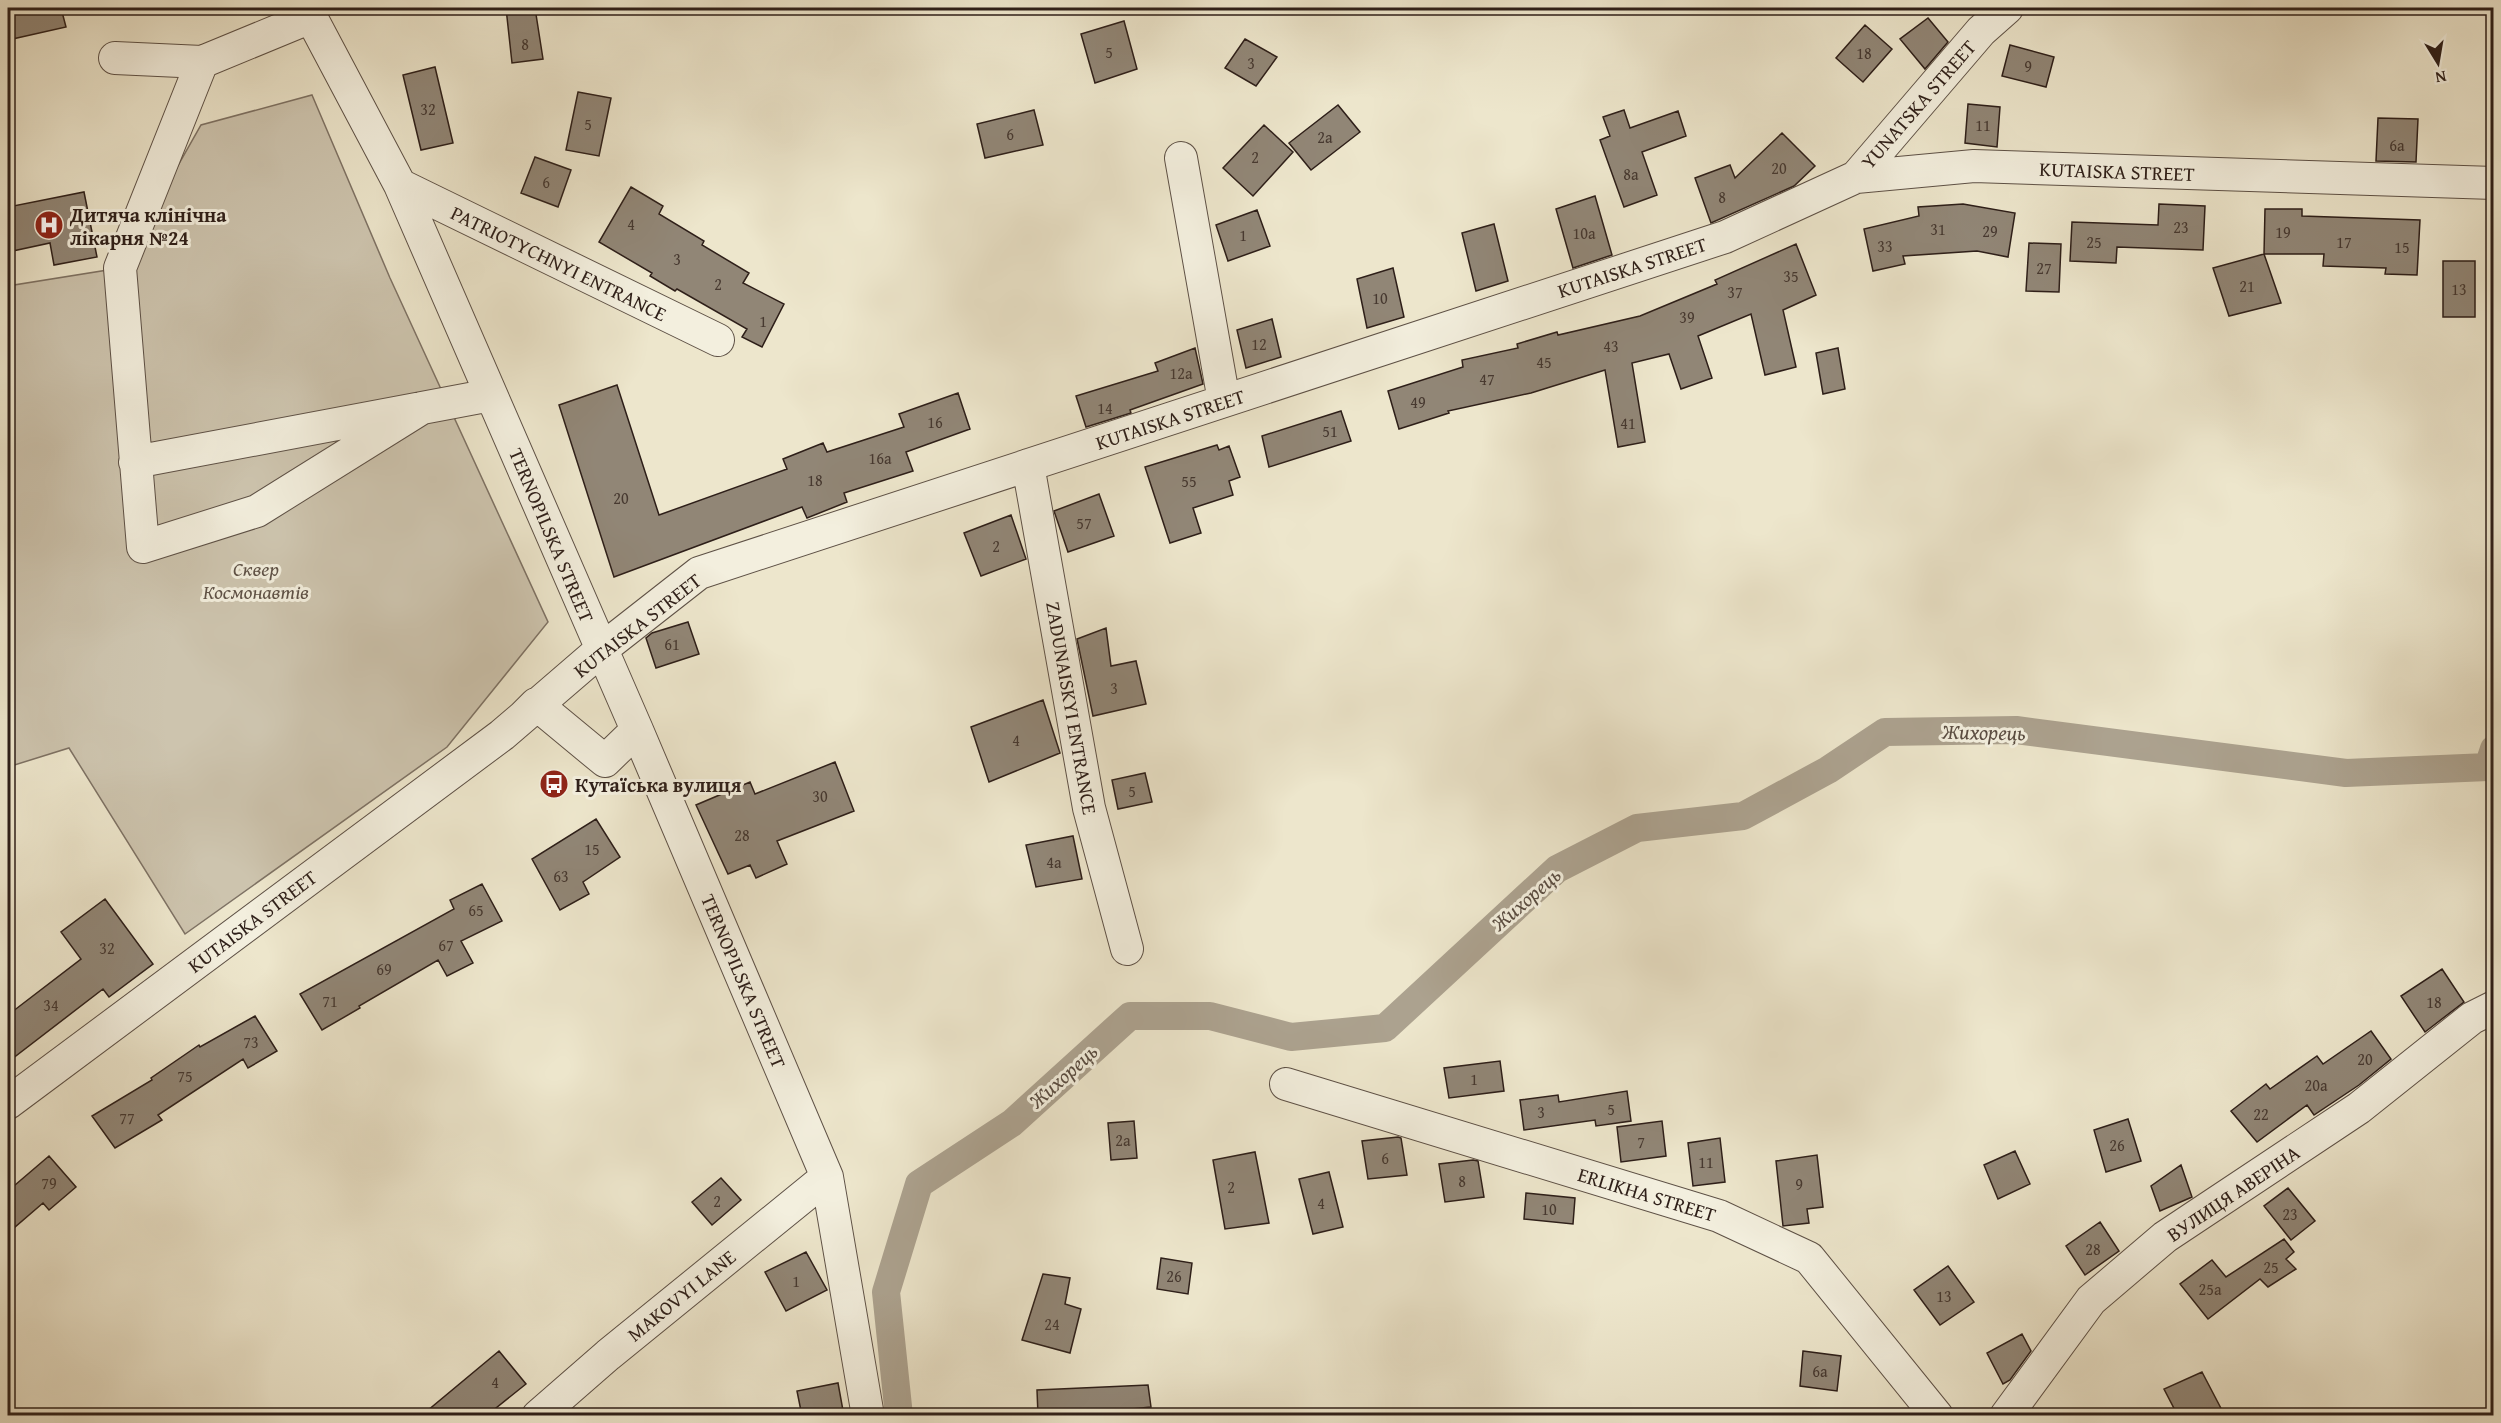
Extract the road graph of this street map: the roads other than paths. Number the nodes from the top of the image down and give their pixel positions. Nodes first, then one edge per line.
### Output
1 (2007, 8) edge
2 (310, 12) edge
3 (115, 58) dead end
4 (202, 62) junction
5 (1181, 158) dead end
6 (1856, 177) junction
7 (2493, 183) edge
8 (400, 185) junction
9 (718, 340) dead end
10 (491, 395) junction
11 (1224, 401) junction
12 (422, 408) junction
13 (135, 462) junction
14 (1028, 465) junction
15 (602, 649) junction
16 (517, 723) junction
17 (637, 730) junction
18 (1127, 949) dead end
19 (2493, 1007) edge
20 (1286, 1084) dead end
21 (8, 1103) edge
22 (827, 1177) junction
23 (538, 1416) edge
24 (868, 1416) edge
25 (1937, 1416) edge
26 (2007, 1416) edge

1 - 6 street, YUNATSKA STREET
2 - 4 street
2 - 8 street, TERNOPILSKA STREET
3 - 4 street
4 - 13 street
5 - 11 street
6 - 7 street, KUTAISKA STREET
6 - 11 street, KUTAISKA STREET
8 - 9 street, PATRIOTYCHNYI ENTRANCE
8 - 10 street, TERNOPILSKA STREET
10 - 12 street
10 - 15 street, TERNOPILSKA STREET
11 - 14 street, KUTAISKA STREET
12 - 13 street
12 - 13 street
14 - 15 street, KUTAISKA STREET
14 - 18 street, ZADUNAISKYI ENTRANCE
15 - 16 street, KUTAISKA STREET
15 - 17 street, TERNOPILSKA STREET
16 - 17 street
16 - 21 street, KUTAISKA STREET
17 - 22 street, TERNOPILSKA STREET
19 - 26 street, ВУЛИЦЯ АВЕРІНА
20 - 25 street, ERLIKHA STREET
22 - 23 street, MAKOVYI LANE
22 - 24 street, TERNOPILSKA STREET

